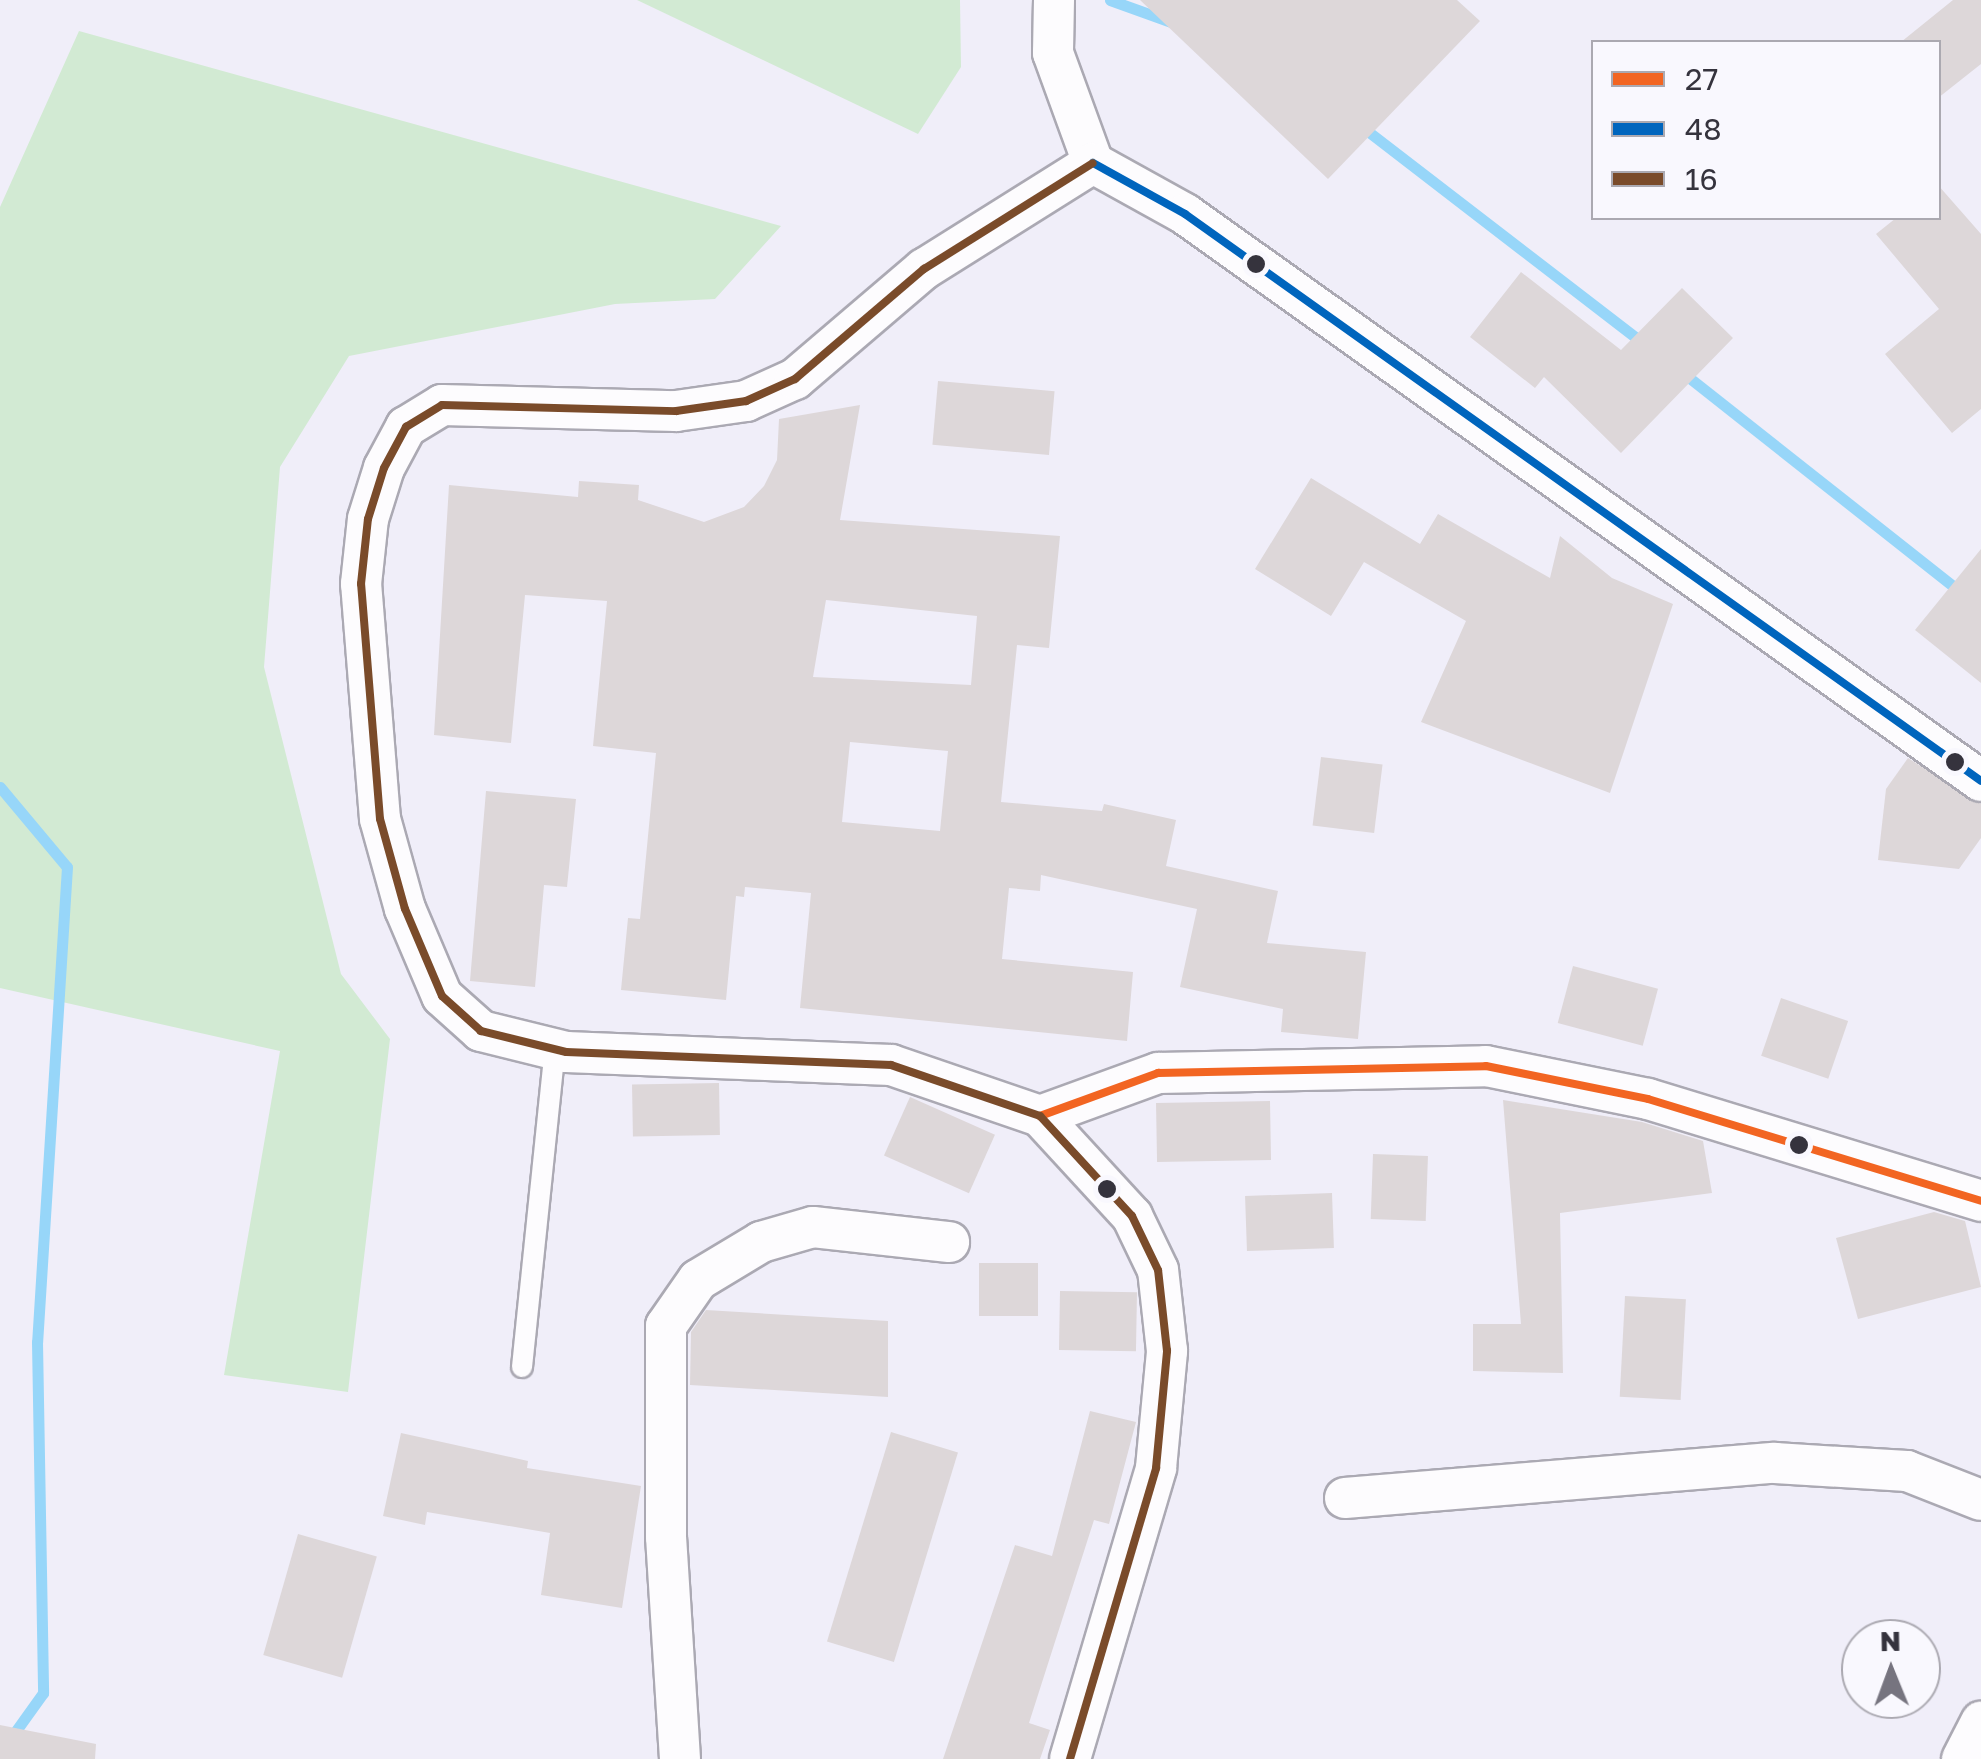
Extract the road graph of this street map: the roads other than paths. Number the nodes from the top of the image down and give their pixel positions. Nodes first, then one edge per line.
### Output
1 (1054, 0) edge
2 (1093, 163) junction
3 (1981, 781) edge
4 (555, 1050) junction
5 (1040, 1116) junction
6 (1981, 1201) edge
7 (949, 1242) dead end
8 (522, 1367) dead end
9 (1345, 1498) dead end
10 (1981, 1500) edge
11 (1981, 1722) edge
12 (680, 1759) edge
13 (1070, 1759) edge
14 (1962, 1759) edge

1 - 2 street
2 - 3 street
2 - 4 street
4 - 5 street
4 - 8 lane
5 - 6 street
5 - 13 street
7 - 12 street
9 - 10 street
11 - 14 street

